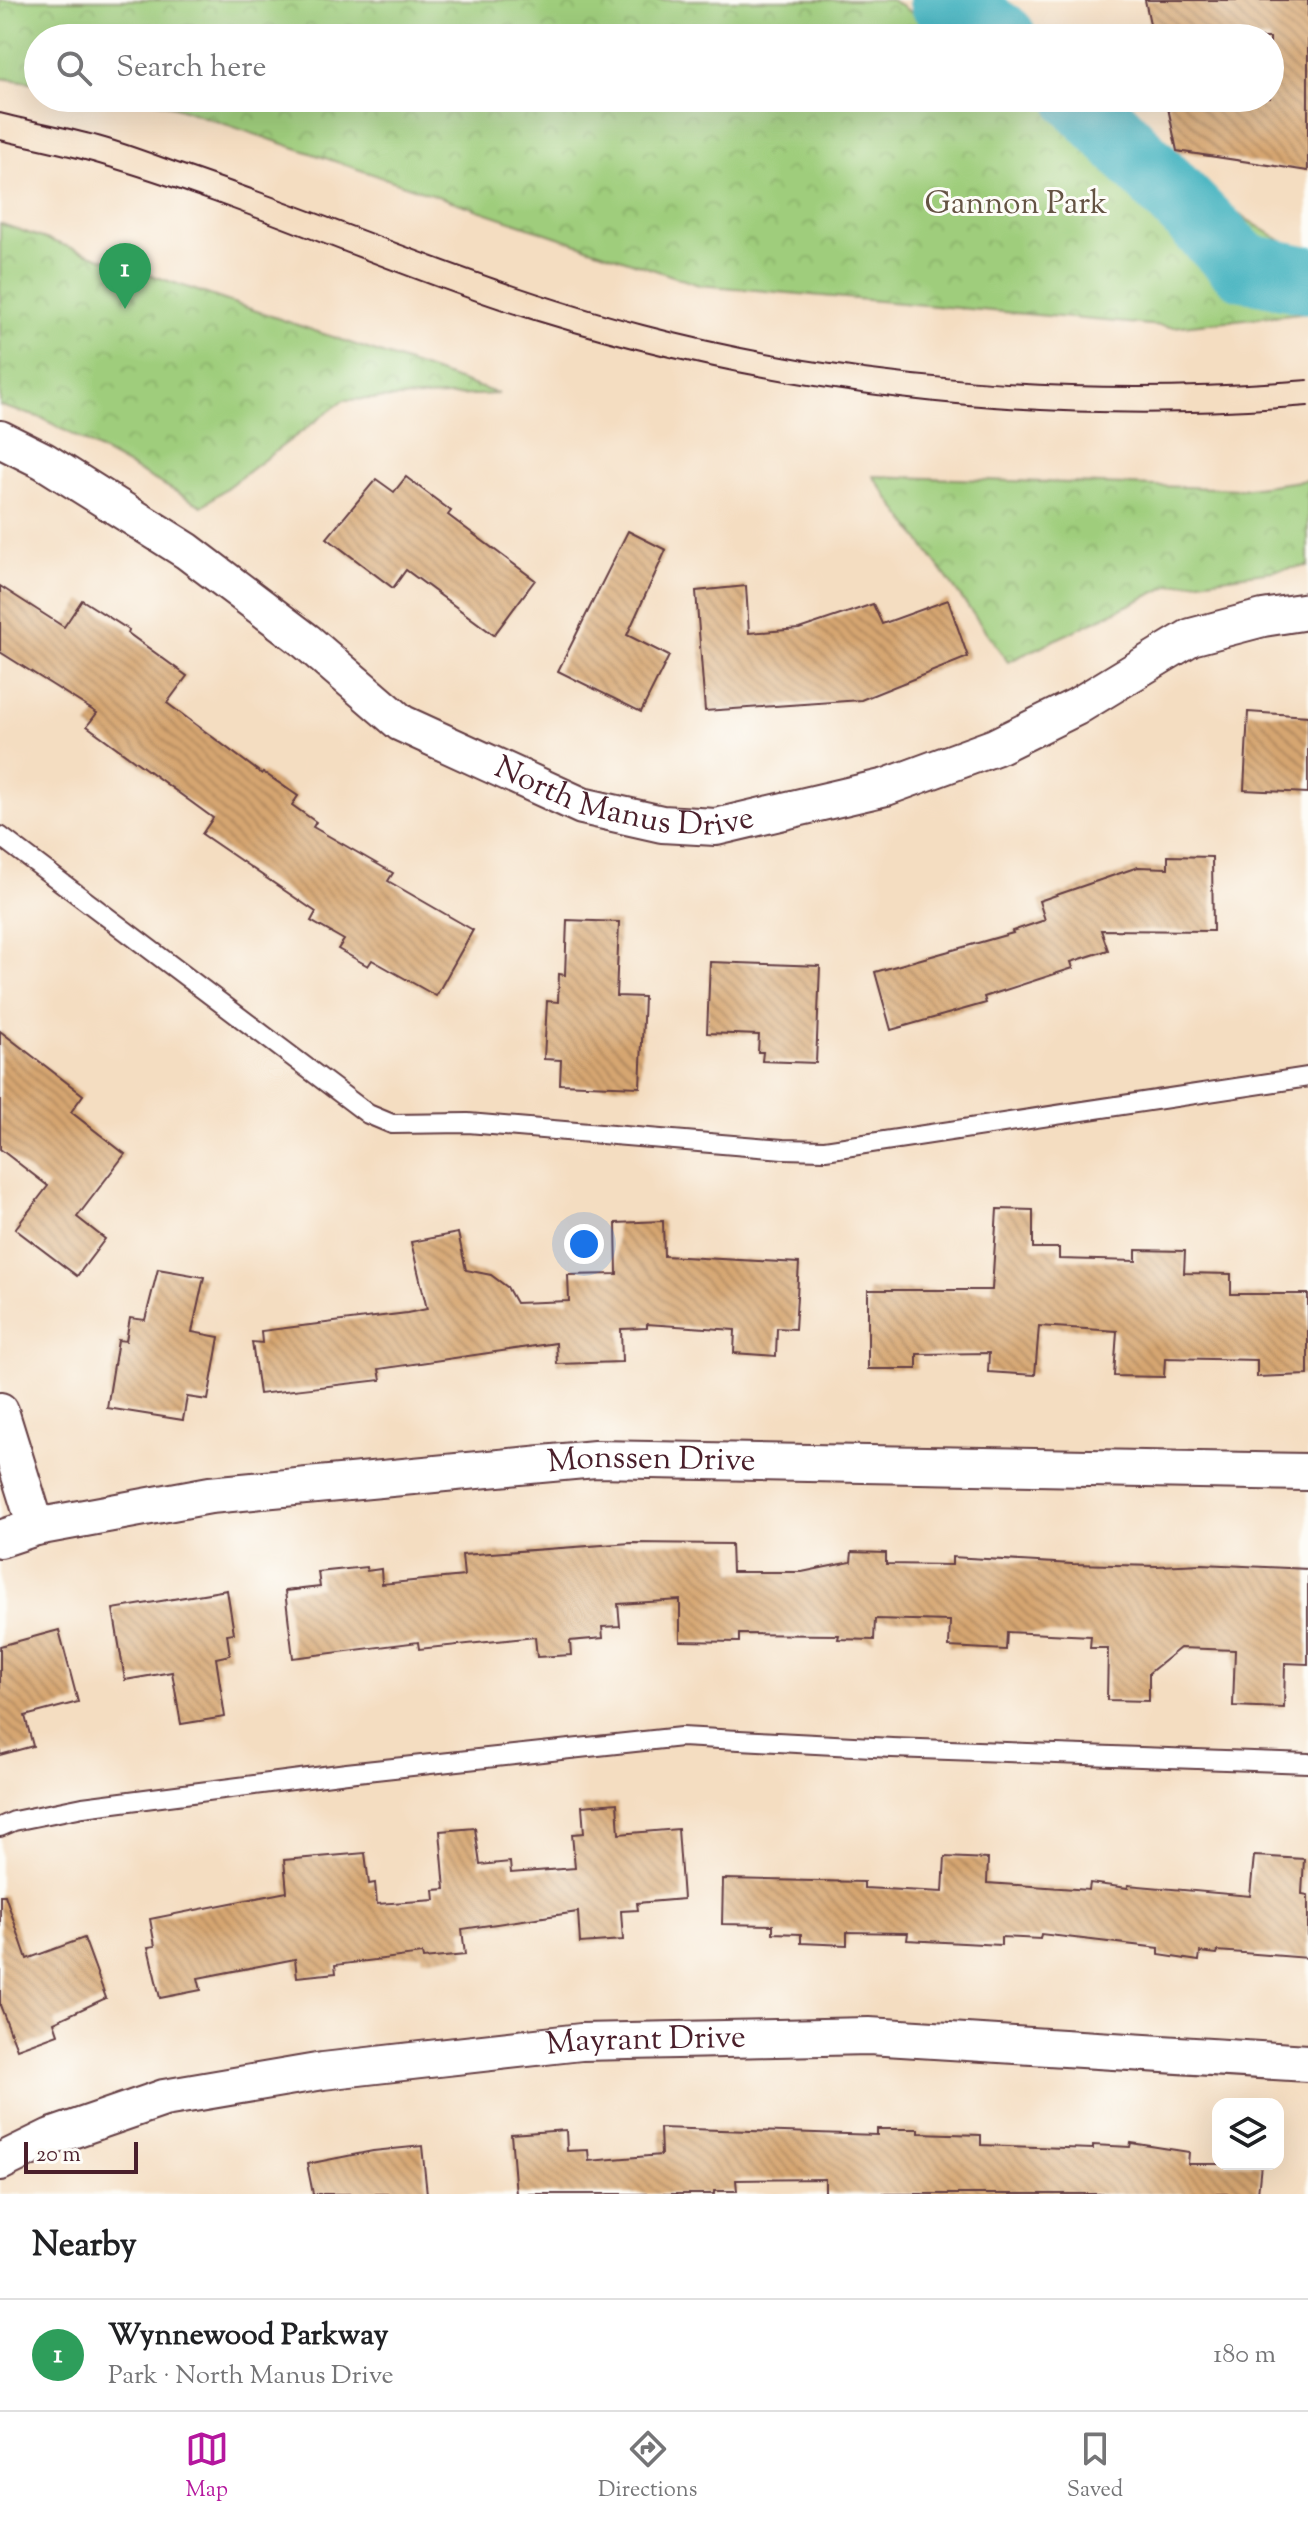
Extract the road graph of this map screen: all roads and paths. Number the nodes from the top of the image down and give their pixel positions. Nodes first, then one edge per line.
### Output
1 (0, 439) edge
2 (1308, 611) edge
3 (0, 836) edge
4 (1308, 1077) edge
5 (0, 1411) edge
6 (1308, 1472) edge
7 (36, 1527) junction
8 (0, 1539) edge
9 (1308, 1763) edge
10 (0, 1827) edge
11 (1308, 2063) edge
12 (0, 2162) edge

1 - 2 street, North Manus Drive
3 - 4 lane
5 - 7 street
6 - 7 street, Monssen Drive
7 - 8 street, Monssen Drive
9 - 10 lane
11 - 12 street, Mayrant Drive

